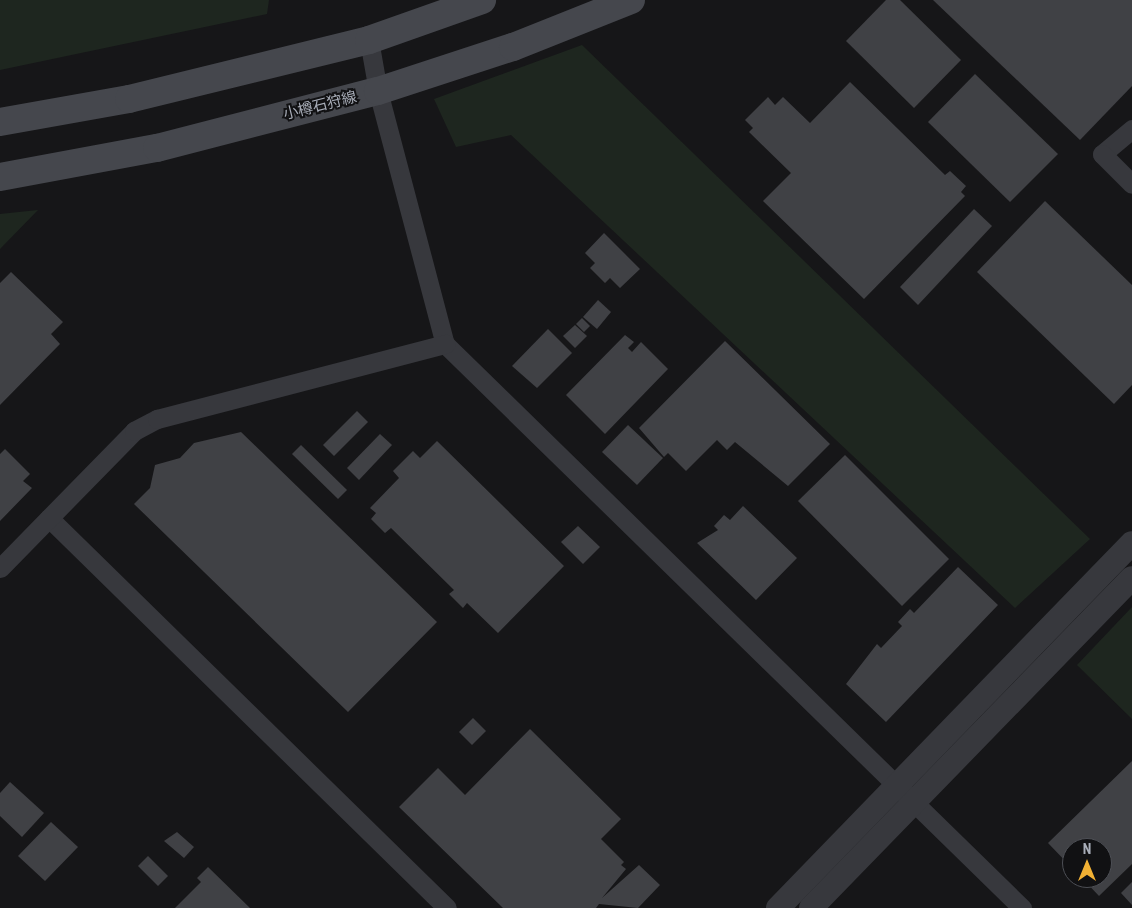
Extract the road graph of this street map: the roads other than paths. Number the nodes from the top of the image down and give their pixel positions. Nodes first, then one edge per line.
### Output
1 (482, 0) edge
2 (631, 0) edge
3 (369, 40) junction
4 (378, 91) junction
5 (0, 122) edge
6 (1132, 129) edge
7 (0, 177) edge
8 (1132, 184) edge
9 (445, 344) junction
10 (49, 518) junction
11 (1132, 543) edge
12 (0, 568) edge
13 (1132, 578) edge
14 (898, 784) junction
15 (915, 801) junction
16 (446, 908) edge
17 (778, 908) edge
18 (811, 908) edge
19 (1022, 908) edge

1 - 3 main road
2 - 4 main road, 小樽石狩線
3 - 4 street
3 - 5 main road
4 - 7 main road, 小樽石狩線
4 - 9 street
6 - 8 street
9 - 10 street
9 - 14 street
10 - 12 street
10 - 16 street
11 - 14 street
13 - 15 street
14 - 15 street
14 - 17 street
15 - 18 street
15 - 19 street

